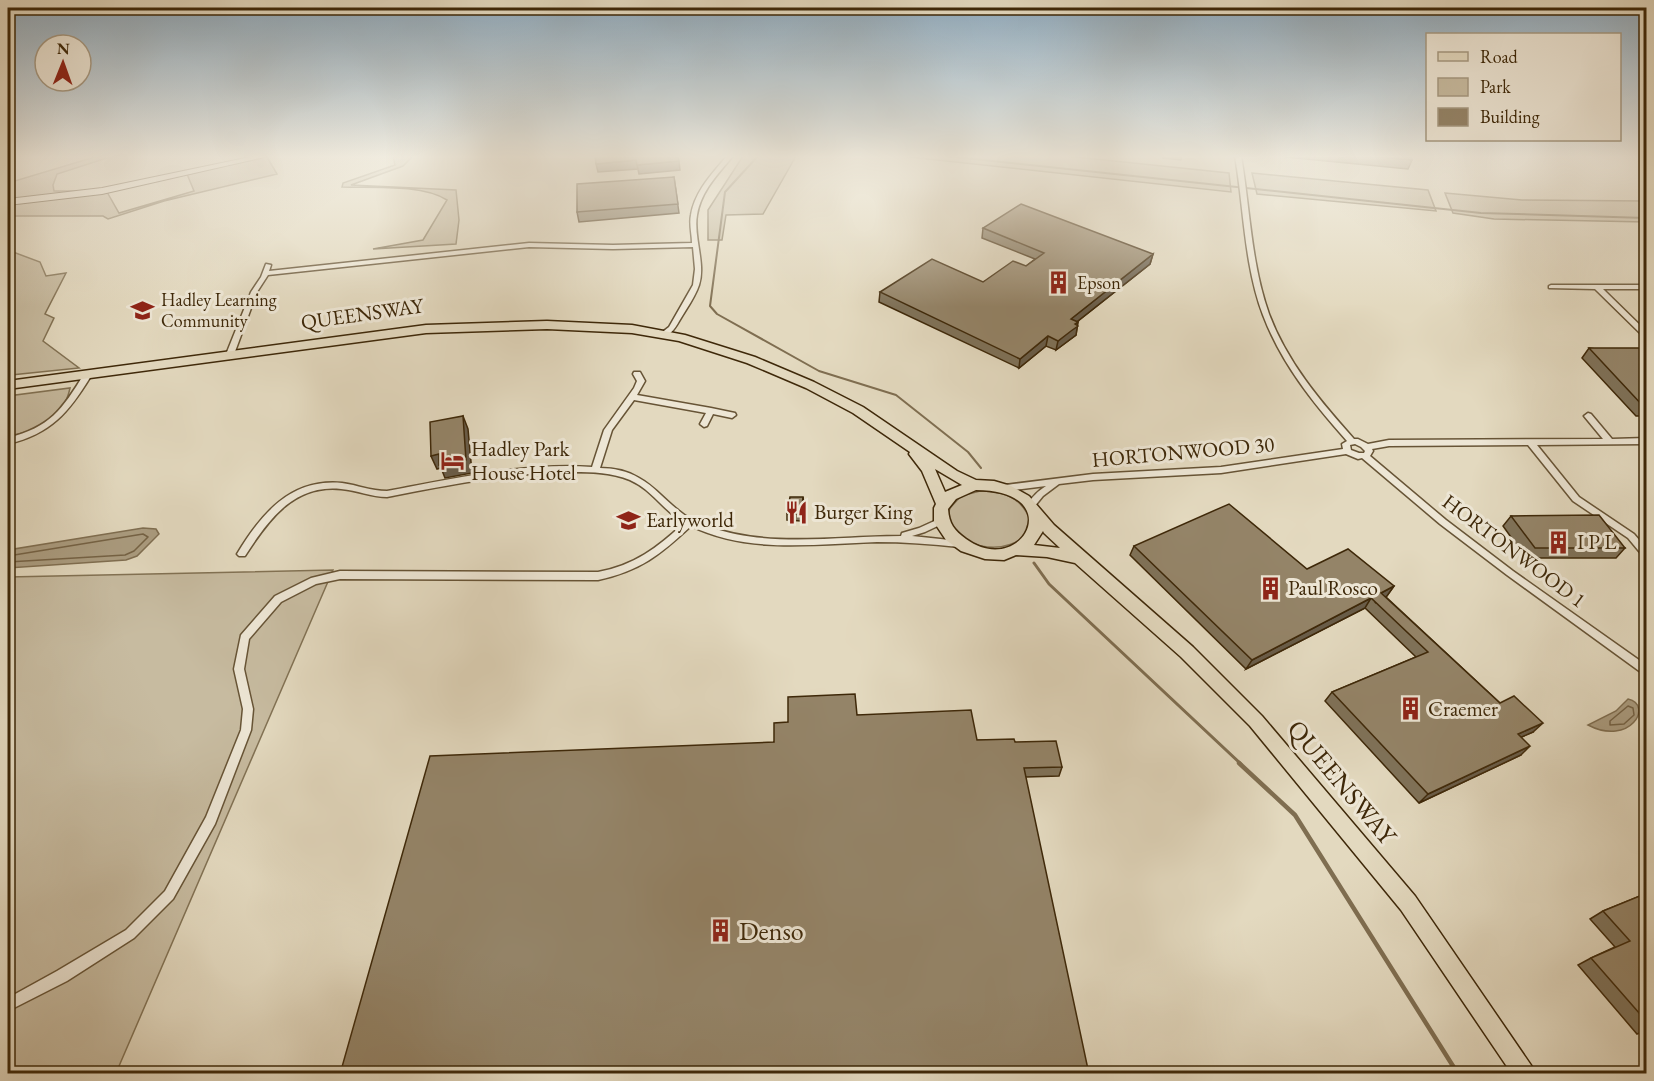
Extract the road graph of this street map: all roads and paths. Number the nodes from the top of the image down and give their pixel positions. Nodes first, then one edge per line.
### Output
1 (696, 206) edge
2 (1246, 206) edge
3 (694, 245) junction
4 (369, 251) dead end
5 (366, 262) junction
6 (268, 265) dead end
7 (265, 273) junction
8 (1551, 287) dead end
9 (1597, 287) junction
10 (1647, 287) edge
11 (1647, 334) edge
12 (662, 338) junction
13 (230, 357) junction
14 (637, 374) dead end
15 (87, 376) junction
16 (8, 385) edge
17 (633, 397) junction
18 (711, 410) junction
19 (732, 415) dead end
20 (1588, 416) dead end
21 (704, 424) dead end
22 (8, 441) edge
23 (905, 441) junction
24 (1351, 441) junction
25 (1530, 441) junction
26 (1610, 441) junction
27 (1647, 441) edge
28 (1347, 451) junction
29 (1366, 451) junction
30 (595, 469) junction
31 (1057, 483) junction
32 (975, 485) junction
33 (1005, 488) junction
34 (943, 503) junction
35 (1033, 508) junction
36 (940, 520) junction
37 (690, 522) junction
38 (894, 538) junction
39 (958, 544) junction
40 (1018, 550) junction
41 (242, 554) dead end
42 (1647, 554) edge
43 (1080, 558) junction
44 (1647, 670) edge
45 (8, 1005) edge
46 (1526, 1074) edge

1 - 3 street
2 - 24 street
3 - 5 street
3 - 12 street
4 - 5 street
5 - 7 street
6 - 7 street
7 - 13 street
8 - 9 street
9 - 10 street
9 - 11 street
12 - 13 main road, QUEENSWAY
12 - 23 main road, QUEENSWAY
13 - 15 main road, QUEENSWAY
14 - 17 street
15 - 16 main road, QUEENSWAY
15 - 22 street
17 - 18 street
17 - 30 street
18 - 19 street
18 - 21 street
20 - 26 street
23 - 32 main road, QUEENSWAY
23 - 34 main road, QUEENSWAY
24 - 28 street
24 - 29 street
25 - 26 street
25 - 29 street
25 - 42 street
26 - 27 street
28 - 29 street
28 - 31 street, HORTONWOOD 30
29 - 44 street, HORTONWOOD 1
30 - 37 street
30 - 41 street
31 - 33 street, HORTONWOOD 30
31 - 35 street, HORTONWOOD 30
32 - 33 main road
32 - 34 main road
33 - 35 main road
34 - 36 main road
35 - 40 main road
35 - 43 main road, QUEENSWAY
36 - 38 street
36 - 39 main road
37 - 38 street
37 - 45 street
38 - 39 street
39 - 40 main road
40 - 43 main road, QUEENSWAY
43 - 46 main road, QUEENSWAY

